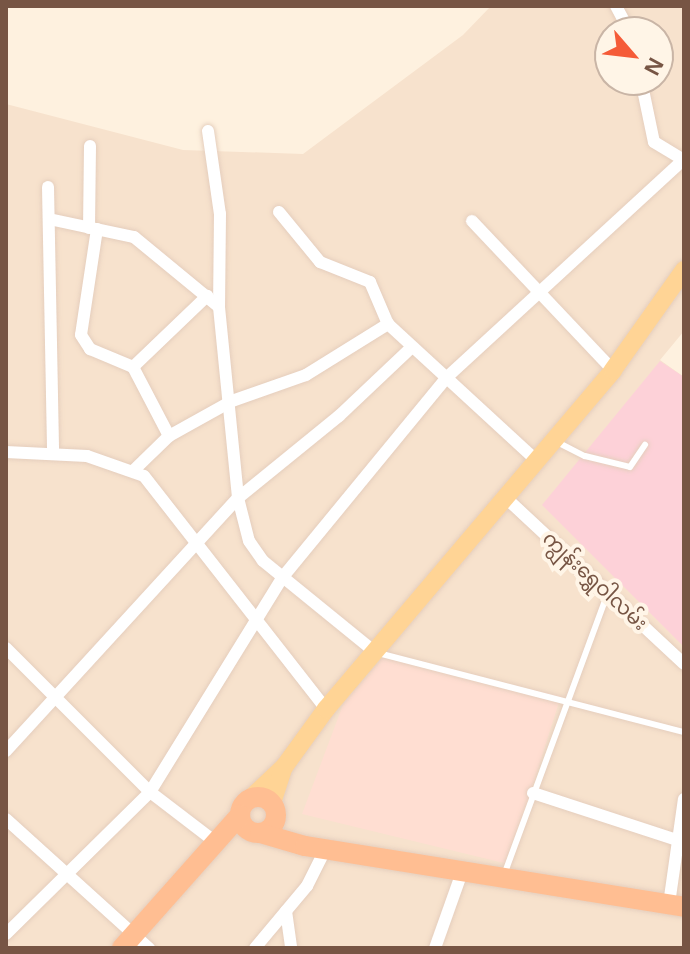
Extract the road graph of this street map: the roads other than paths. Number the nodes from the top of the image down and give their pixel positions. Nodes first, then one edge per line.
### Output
1 (644, 96) edge
2 (208, 131) dead end
3 (90, 146) dead end
4 (684, 159) edge
5 (48, 187) dead end
6 (279, 212) dead end
7 (49, 219) junction
8 (472, 221) dead end
9 (93, 228) junction
10 (684, 270) edge
11 (539, 294) junction
12 (207, 296) junction
13 (219, 307) junction
14 (388, 324) junction
15 (412, 347) junction
16 (133, 367) junction
17 (613, 370) junction
18 (446, 378) junction
19 (232, 401) junction
20 (169, 436) junction
21 (553, 440) junction
22 (645, 445) dead end
23 (53, 451) junction
24 (6, 452) edge
25 (536, 460) junction
26 (134, 470) junction
27 (238, 498) junction
28 (506, 498) junction
29 (198, 541) junction
30 (282, 578) junction
31 (608, 593) junction
32 (253, 620) junction
33 (6, 648) edge
34 (375, 652) junction
35 (684, 664) edge
36 (54, 699) junction
37 (566, 701) junction
38 (326, 709) junction
39 (684, 732) edge
40 (6, 751) edge
41 (150, 792) junction
42 (533, 793) junction
43 (684, 799) edge
44 (267, 803) junction
45 (6, 819) edge
46 (250, 827) junction
47 (677, 840) junction
48 (218, 844) junction
49 (315, 848) junction
50 (462, 872) junction
51 (68, 873) junction
52 (503, 879) junction
53 (676, 905) edge
54 (286, 911) junction
55 (6, 934) edge
56 (135, 944) edge
57 (255, 948) edge
58 (291, 948) edge
59 (435, 948) edge

1 - 4 street
2 - 13 street
3 - 9 street
4 - 11 street
5 - 7 street
6 - 14 street
7 - 9 street
7 - 23 street
8 - 11 street
9 - 12 street
9 - 16 street
10 - 17 main road
11 - 17 street
11 - 18 street
12 - 13 street
12 - 16 street
13 - 19 street
14 - 15 street
14 - 19 street
15 - 18 street
15 - 27 street
16 - 20 street
17 - 21 main road
18 - 25 street
18 - 30 street
19 - 20 street
19 - 27 street
20 - 26 street
21 - 22 lane
21 - 25 main road
23 - 24 street
23 - 26 street
25 - 28 main road
26 - 29 street
27 - 29 street
27 - 30 street
28 - 31 street, ကျွန်းရွှေဝါလမ်း
28 - 34 main road
29 - 32 street
29 - 36 street
30 - 32 street
30 - 34 street
31 - 35 street, ကျွန်းရွှေဝါလမ်း
31 - 37 lane
32 - 38 street
32 - 41 street
33 - 36 street
34 - 37 lane
34 - 38 main road
36 - 40 street
36 - 41 street
37 - 39 lane
37 - 42 lane
38 - 44 main road
41 - 48 street
41 - 51 street
42 - 47 street
42 - 52 lane
43 - 47 street
44 - 46 highway
44 - 46 highway
44 - 49 highway
45 - 51 street
46 - 48 highway
46 - 49 highway
47 - 53 street
48 - 56 highway
49 - 50 highway
49 - 54 street
50 - 52 highway
50 - 59 street
51 - 55 street
51 - 56 street
52 - 53 highway
54 - 57 street
54 - 58 street

